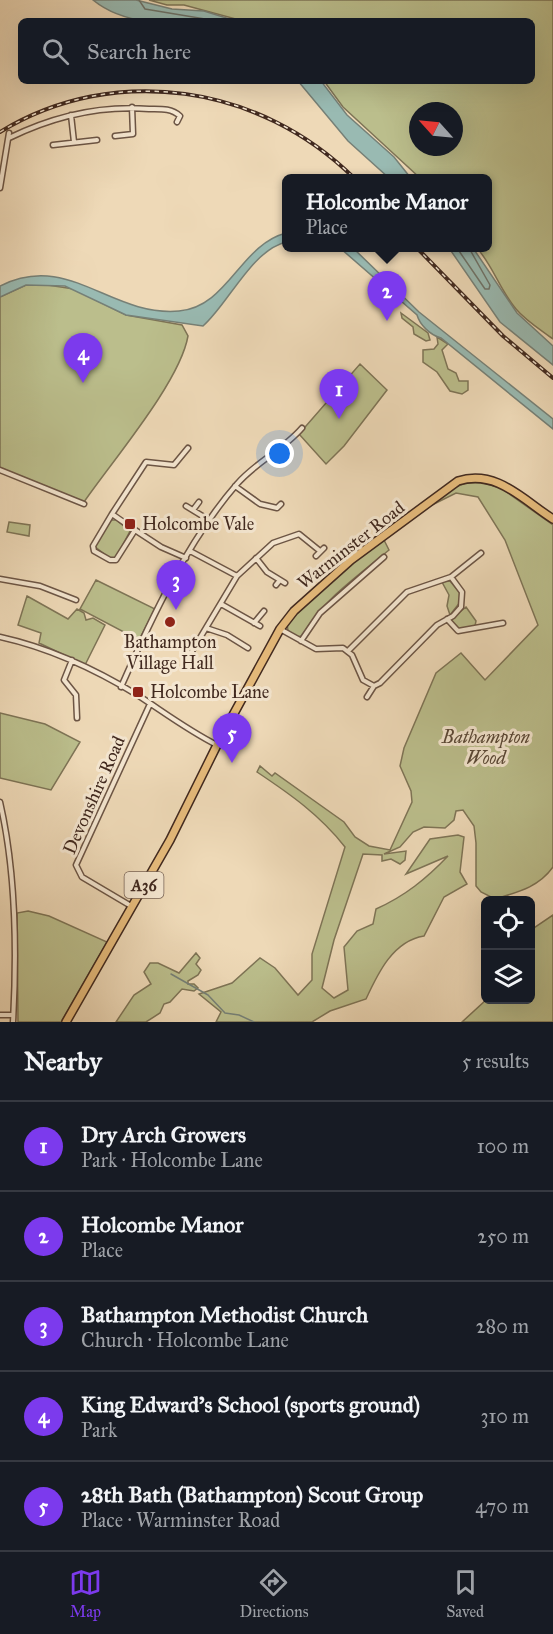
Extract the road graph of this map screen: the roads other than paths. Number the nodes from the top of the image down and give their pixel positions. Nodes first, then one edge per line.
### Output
1 (132, 107) junction
2 (71, 115) junction
3 (177, 122) dead end
4 (115, 136) dead end
5 (97, 140) dead end
6 (74, 142) junction
7 (53, 145) dead end
8 (0, 188) edge
9 (302, 428) dead end
10 (188, 448) dead end
11 (0, 470) edge
12 (235, 486) junction
13 (200, 502) dead end
14 (84, 504) dead end
15 (186, 506) dead end
16 (193, 510) junction
17 (112, 514) junction
18 (271, 514) dead end
19 (553, 519) edge
20 (209, 520) junction
21 (135, 530) junction
22 (190, 551) junction
23 (481, 553) dead end
24 (316, 556) dead end
25 (384, 557) dead end
26 (186, 558) junction
27 (256, 558) junction
28 (237, 576) junction
29 (451, 577) junction
30 (0, 579) edge
31 (280, 580) junction
32 (285, 583) dead end
33 (276, 585) dead end
34 (76, 600) dead end
35 (221, 604) junction
36 (264, 610) dead end
37 (447, 619) junction
38 (254, 623) junction
39 (503, 623) dead end
40 (260, 626) dead end
41 (206, 628) junction
42 (280, 629) junction
43 (0, 637) edge
44 (301, 641) junction
45 (248, 648) dead end
46 (348, 651) junction
47 (188, 658) dead end
48 (72, 660) junction
49 (374, 686) junction
50 (121, 687) junction
51 (367, 698) dead end
52 (150, 704) junction
53 (77, 718) dead end
54 (216, 745) junction
55 (0, 802) edge
56 (132, 907) junction
57 (0, 1015) edge
58 (14, 1015) junction
59 (13, 1022) edge
60 (66, 1022) edge

1 - 2 street
1 - 3 street
1 - 4 street
2 - 6 street
2 - 8 street
5 - 6 street
6 - 7 street
9 - 12 street
10 - 17 street
11 - 14 street
12 - 18 street
12 - 20 street
13 - 16 street
15 - 16 street
16 - 20 street
17 - 21 street
17 - 21 street
19 - 42 highway, Warminster Road / A36
20 - 22 street
21 - 26 street
22 - 26 street
22 - 28 street
23 - 29 street
24 - 27 street
25 - 44 street
26 - 50 street
27 - 28 street
27 - 31 street
28 - 35 street
29 - 37 street
29 - 46 street
30 - 34 street
31 - 32 street
31 - 33 street
35 - 38 street
35 - 41 street
36 - 38 street
37 - 39 street
37 - 49 street
38 - 40 street
41 - 45 street
41 - 47 street
42 - 44 street
42 - 54 highway, Warminster Road / A36
43 - 48 street
44 - 46 street
46 - 49 street
48 - 50 street
48 - 53 street
49 - 51 street
50 - 52 street
52 - 54 street
52 - 56 street, Devonshire Road
54 - 56 highway, Warminster Road / A36
55 - 58 street
56 - 60 highway, Warminster Road / A36
57 - 58 street
58 - 59 street

